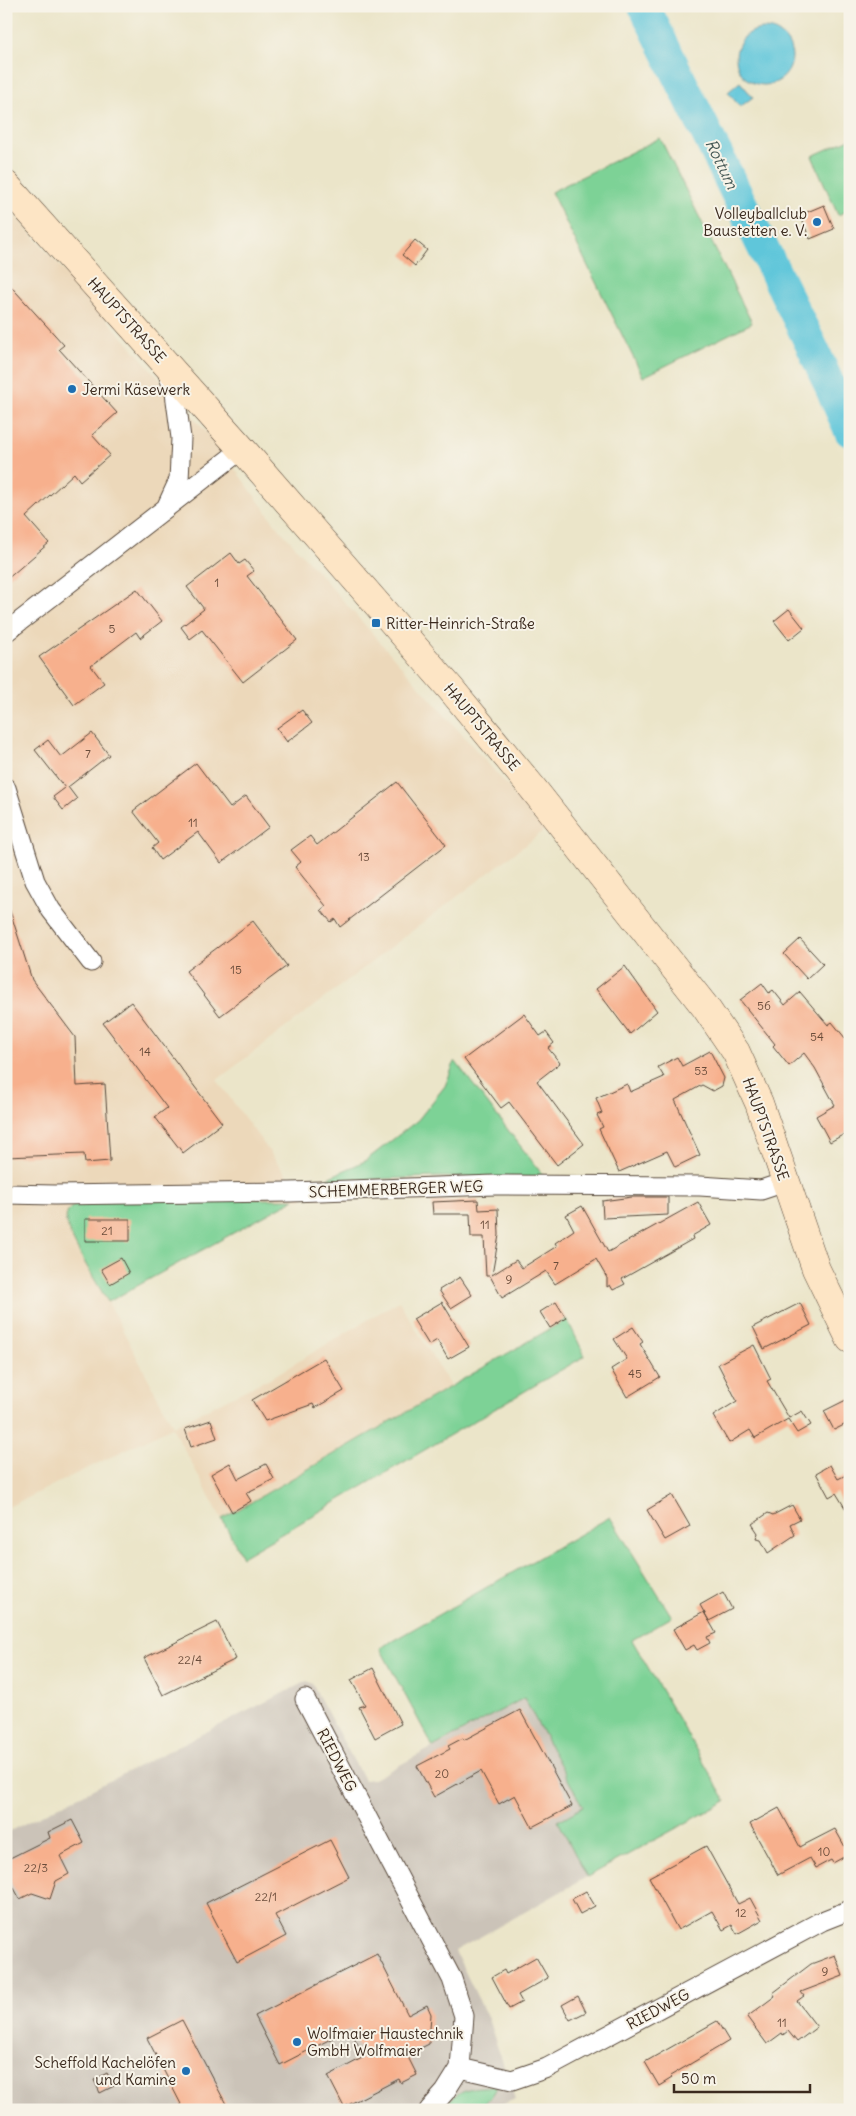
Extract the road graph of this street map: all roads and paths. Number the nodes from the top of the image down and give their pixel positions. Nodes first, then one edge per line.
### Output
1 (6, 185) edge
2 (163, 361) junction
3 (242, 449) junction
4 (165, 509) junction
5 (6, 632) edge
6 (6, 788) edge
7 (91, 962) dead end
8 (785, 1182) junction
9 (6, 1194) edge
10 (850, 1339) edge
11 (306, 1699) dead end
12 (850, 1910) edge
13 (460, 2068) junction
14 (430, 2110) edge

1 - 2 main road, HAUPTSTRASSE
2 - 3 main road, HAUPTSTRASSE
2 - 4 street
3 - 4 street
3 - 8 main road, HAUPTSTRASSE
4 - 5 street
6 - 7 street
8 - 9 street, SCHEMMERBERGER WEG
8 - 10 main road, HAUPTSTRASSE
11 - 13 street, RIEDWEG
12 - 13 street, RIEDWEG
13 - 14 street, RIEDWEG

